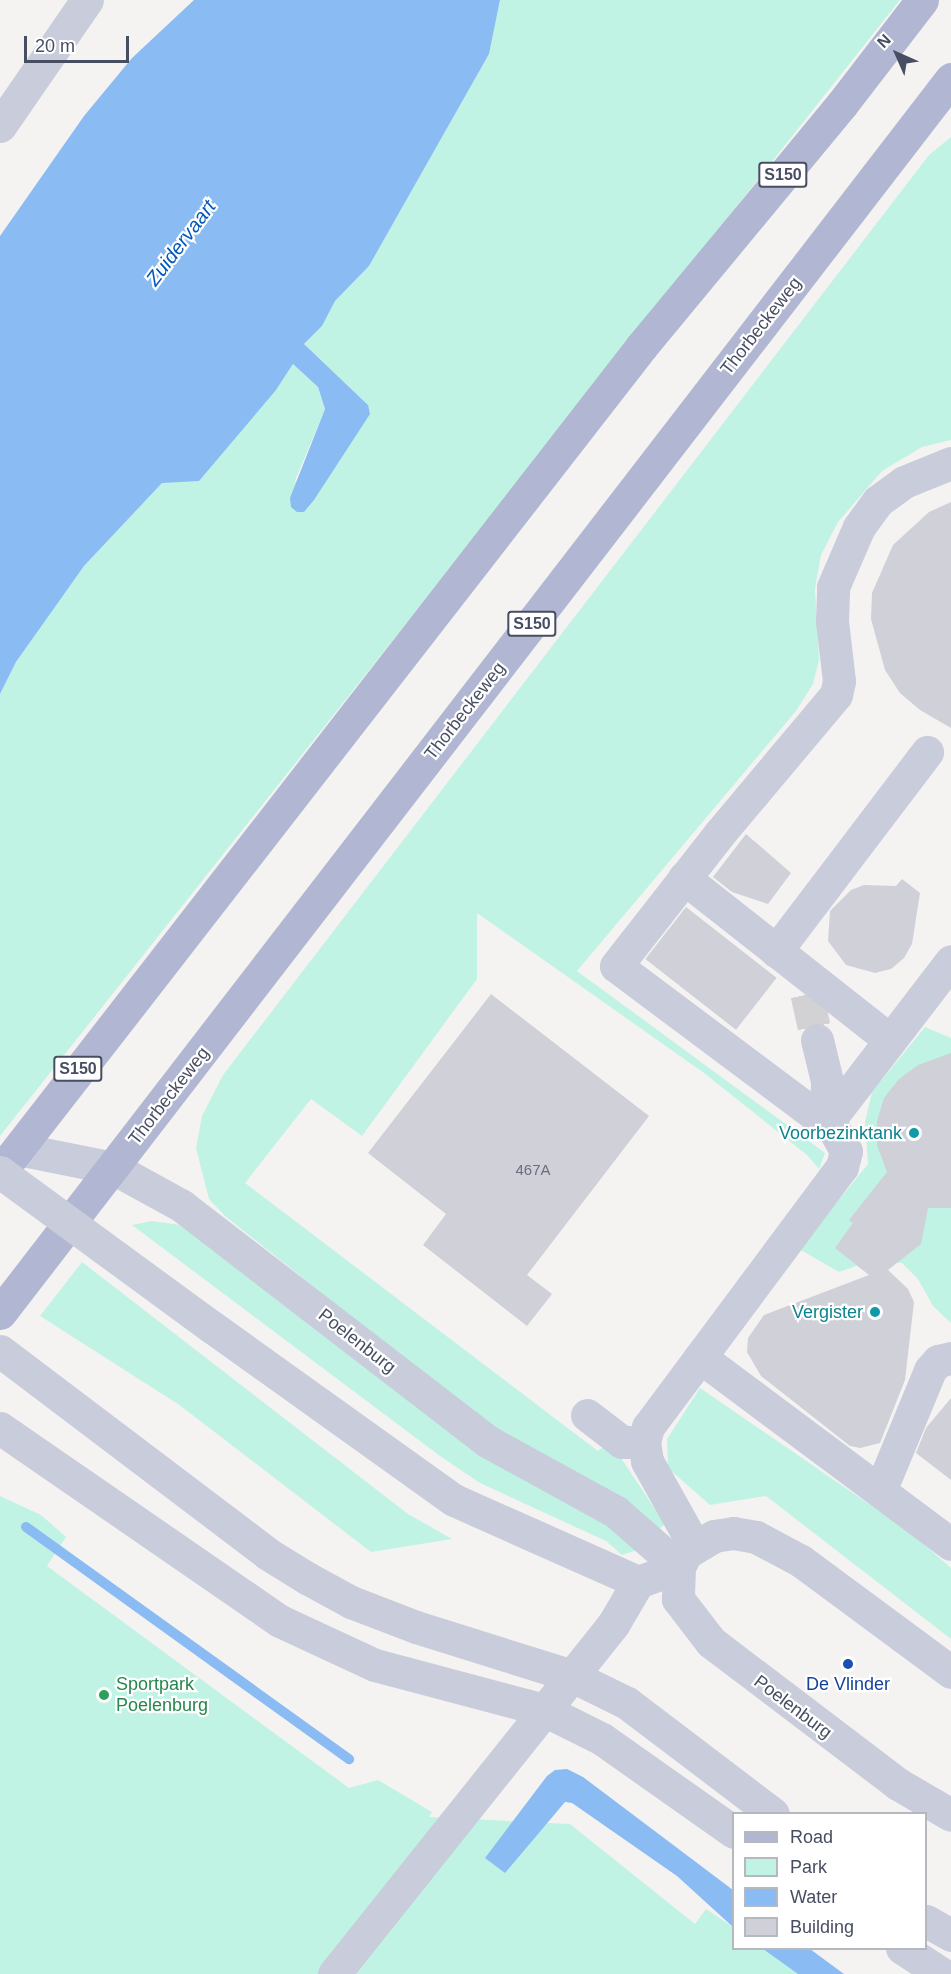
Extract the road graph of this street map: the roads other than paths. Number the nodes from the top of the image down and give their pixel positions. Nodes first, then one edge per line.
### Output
1 (87, 0) edge
2 (922, 0) edge
3 (951, 79) edge
4 (0, 126) edge
5 (951, 463) edge
6 (927, 752) dead end
7 (684, 878) junction
8 (951, 961) edge
9 (795, 972) junction
10 (818, 1040) tunnel mouth
11 (890, 1040) junction
12 (826, 1124) junction
13 (6, 1164) edge
14 (113, 1168) junction
15 (0, 1313) edge
16 (0, 1351) edge
17 (700, 1357) junction
18 (951, 1358) edge
19 (587, 1415) dead end
20 (0, 1428) edge
21 (644, 1442) junction
22 (880, 1491) junction
23 (951, 1544) edge
24 (687, 1557) junction
25 (638, 1582) junction
26 (951, 1672) edge
27 (572, 1676) junction
28 (544, 1710) junction
29 (770, 1812) edge
30 (951, 1815) edge
31 (732, 1831) edge
32 (927, 1923) edge
33 (951, 1935) edge
34 (905, 1950) edge
35 (334, 1974) edge
36 (942, 1974) edge

1 - 4 street
2 - 13 main road, S150
3 - 14 main road, Thorbeckeweg / S150
5 - 7 street
6 - 9 street
7 - 9 street
7 - 12 street
8 - 11 street
9 - 11 street
10 - 12 street
11 - 12 street
12 - 17 street
13 - 14 street, Poelenburg
13 - 25 street, bridge
14 - 15 main road, Thorbeckeweg / S150
14 - 24 street, Poelenburg
16 - 27 street
17 - 21 street
17 - 22 street
18 - 22 street
19 - 21 street
20 - 28 street
21 - 24 street
22 - 23 street
24 - 25 street
24 - 26 street
24 - 30 street, Poelenburg
25 - 27 street
27 - 28 street
27 - 29 street
28 - 31 street
28 - 35 street
32 - 33 street
34 - 36 street

